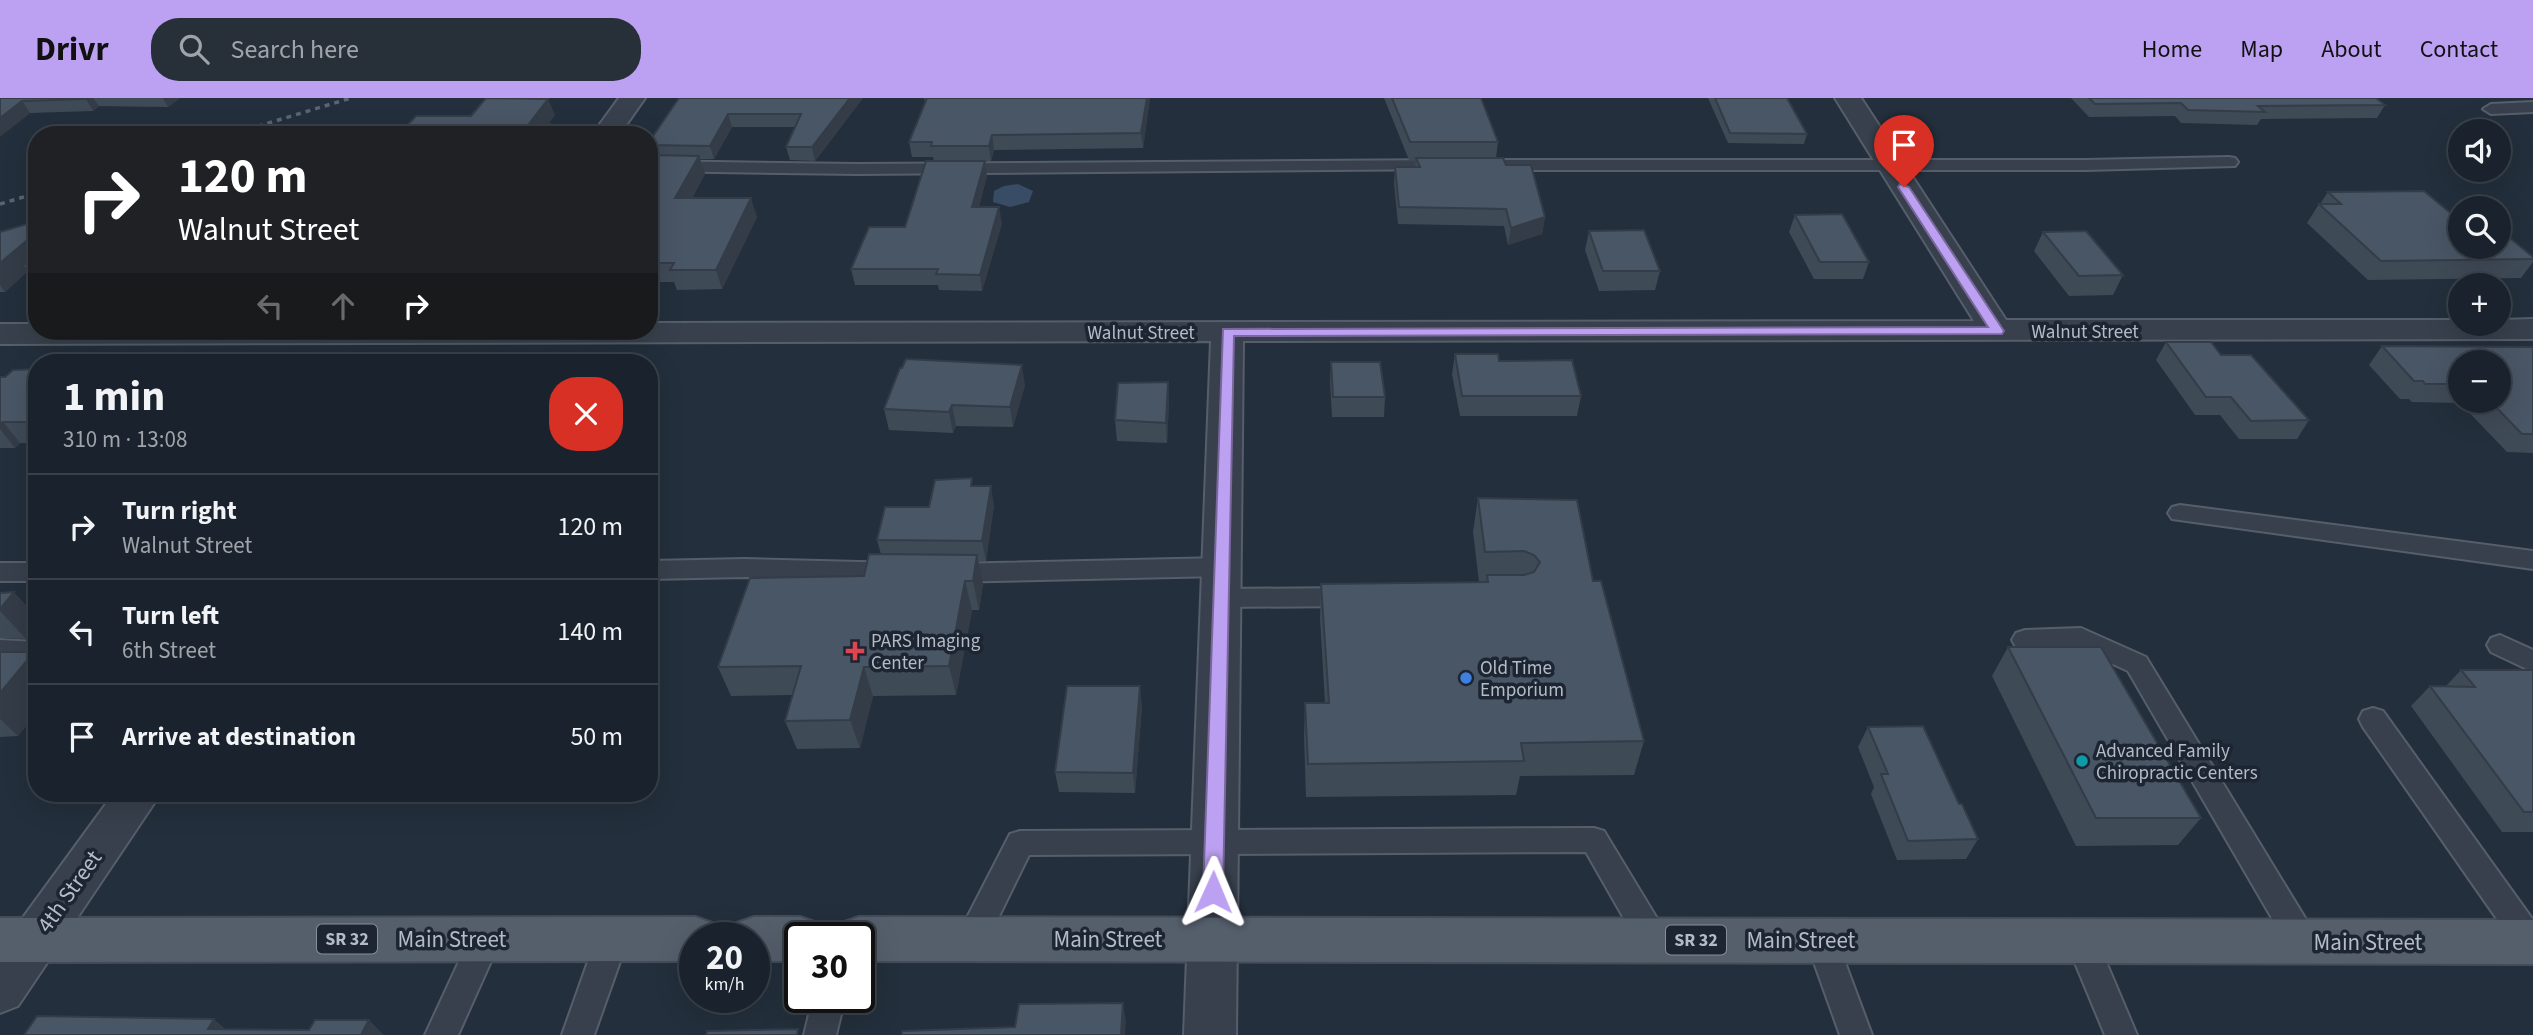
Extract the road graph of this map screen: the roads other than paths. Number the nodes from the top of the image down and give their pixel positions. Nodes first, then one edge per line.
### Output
1 (632, 98) edge
2 (1848, 98) edge
3 (2533, 107) edge
4 (2491, 109) dead end
5 (612, 126) edge
6 (2229, 162) dead end
7 (1890, 165) junction
8 (658, 166) edge
9 (2533, 329) edge
10 (1997, 331) junction
11 (658, 332) edge
12 (1227, 332) junction
13 (0, 334) edge
14 (28, 334) edge
15 (2180, 513) dead end
16 (2533, 560) edge
17 (658, 570) edge
18 (0, 572) edge
19 (28, 572) edge
20 (1221, 583) junction
21 (1380, 597) edge
22 (2025, 640) dead end
23 (2500, 645) dead end
24 (0, 650) edge
25 (28, 650) edge
26 (2533, 662) edge
27 (2373, 719) dead end
28 (132, 802) edge
29 (1215, 843) junction
30 (485, 939) junction
31 (612, 939) junction
32 (679, 939) edge
33 (875, 939) edge
34 (972, 939) junction
35 (1213, 939) junction
36 (17, 940) edge
37 (1653, 940) junction
38 (1822, 940) junction
39 (2082, 941) junction
40 (2302, 942) junction
41 (2532, 942) edge
42 (0, 990) edge
43 (825, 1013) edge
44 (441, 1035) edge
45 (578, 1035) edge
46 (820, 1035) edge
47 (1210, 1035) edge
48 (1856, 1035) edge
49 (2121, 1035) edge

1 - 5 street
2 - 7 street
3 - 4 lane
6 - 7 lane
7 - 8 lane
7 - 10 street
9 - 10 street, Walnut Street
10 - 12 street, Walnut Street
11 - 12 street, Walnut Street
12 - 20 street
13 - 14 street, Walnut Street
15 - 16 lane
17 - 20 lane
18 - 19 lane
20 - 21 lane
20 - 29 street
22 - 40 lane
23 - 26 lane
24 - 25 lane
27 - 41 lane
28 - 36 street, 4th Street
29 - 34 lane
29 - 35 street
29 - 37 lane
30 - 31 main road, Main Street / SR 32
30 - 36 main road, Main Street / SR 32
30 - 44 lane
31 - 32 main road, Main Street / SR 32
31 - 45 lane
33 - 34 main road, Main Street / SR 32
34 - 35 main road, Main Street / SR 32
35 - 37 main road, Main Street / SR 32
35 - 47 street
36 - 42 street, 4th Street
37 - 38 main road, Main Street / SR 32
38 - 39 main road, Main Street / SR 32
38 - 48 lane
39 - 40 main road, Main Street / SR 32
39 - 49 lane
40 - 41 main road, Main Street / SR 32
43 - 46 lane

